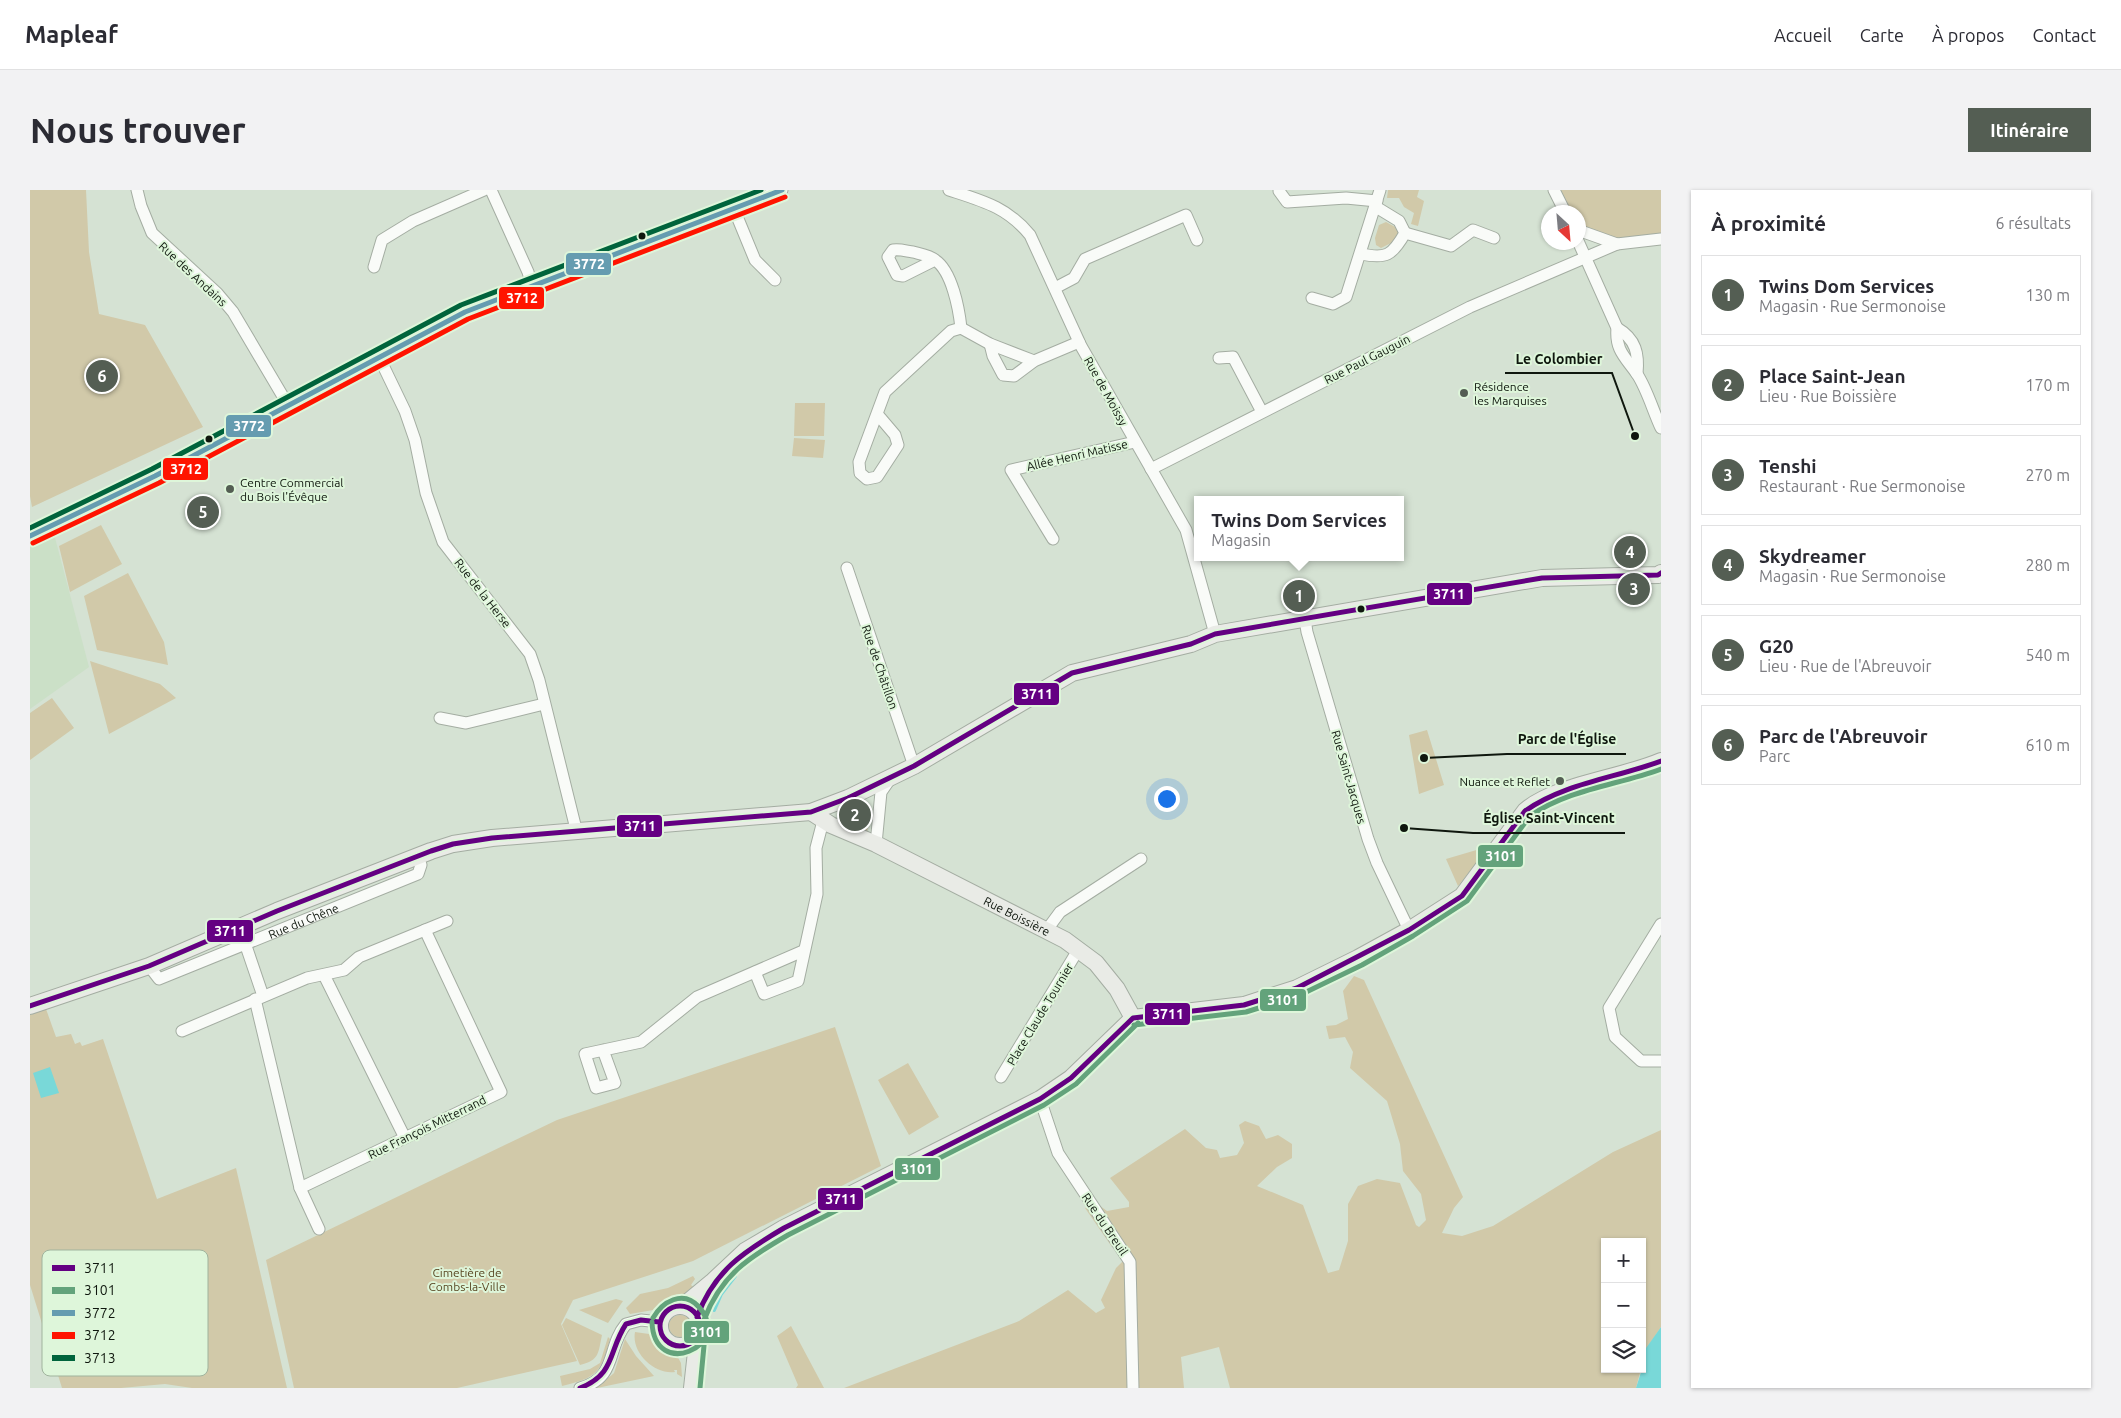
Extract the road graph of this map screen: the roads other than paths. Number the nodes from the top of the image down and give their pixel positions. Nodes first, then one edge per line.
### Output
1 (138, 190) edge
2 (484, 190) edge
3 (491, 190) edge
4 (782, 190) edge
5 (949, 190) edge
6 (1554, 190) edge
7 (1280, 191) edge
8 (1377, 199) edge
9 (1562, 205) edge
10 (734, 209) junction
11 (1405, 233) junction
12 (1586, 233) edge
13 (1494, 238) dead end
14 (1661, 239) edge
15 (1197, 240) dead end
16 (1617, 244) junction
17 (1583, 250) edge
18 (1361, 254) junction
19 (1586, 256) junction
20 (935, 260) dead end
21 (374, 267) dead end
22 (775, 280) dead end
23 (532, 286) junction
24 (1055, 288) junction
25 (1312, 298) dead end
26 (961, 328) junction
27 (1079, 342) junction
28 (990, 344) junction
29 (379, 357) junction
30 (1219, 358) dead end
31 (1034, 361) junction
32 (288, 405) junction
33 (1262, 412) junction
34 (878, 415) junction
35 (1661, 428) edge
36 (1135, 442) junction
37 (1151, 469) junction
38 (30, 536) edge
39 (1053, 539) dead end
40 (1194, 559) edge
41 (1195, 561) edge
42 (847, 568) dead end
43 (1661, 573) edge
44 (1305, 618) junction
45 (1215, 634) junction
46 (544, 704) junction
47 (440, 718) dead end
48 (1661, 761) edge
49 (914, 766) junction
50 (890, 779) junction
51 (817, 816) junction
52 (577, 833) junction
53 (876, 844) junction
54 (418, 856) junction
55 (1140, 859) dead end
56 (447, 920) dead end
57 (1661, 924) edge
58 (425, 930) junction
59 (1409, 930) junction
60 (1046, 931) junction
61 (245, 943) junction
62 (1078, 950) junction
63 (803, 951) junction
64 (149, 966) junction
65 (755, 972) junction
66 (324, 975) junction
67 (259, 998) junction
68 (30, 1006) edge
69 (1133, 1018) junction
70 (182, 1031) dead end
71 (603, 1050) dead end
72 (1661, 1061) edge
73 (1001, 1078) dead end
74 (1040, 1098) junction
75 (405, 1138) junction
76 (300, 1188) junction
77 (319, 1229) dead end
78 (712, 1282) junction
79 (683, 1306) junction
80 (698, 1317) junction
81 (659, 1322) junction
82 (698, 1334) junction
83 (675, 1345) junction
84 (580, 1388) edge
85 (691, 1388) edge
86 (1133, 1388) edge

1 - 32 street, Rue des Andains
2 - 21 street
3 - 23 street
4 - 10 street
5 - 24 street, Rue de Moissy
6 - 9 street
7 - 8 street
8 - 11 street
8 - 18 street
10 - 22 street
10 - 23 street
11 - 13 street
11 - 18 street
12 - 16 street
14 - 16 street
15 - 24 street
16 - 19 street, Rue Paul Gauguin
17 - 19 street
18 - 25 street
19 - 33 street, Rue Paul Gauguin
19 - 35 street
20 - 26 street
23 - 29 street
24 - 27 street, Rue de Moissy
26 - 28 street
26 - 34 street
27 - 31 street
27 - 36 street, Rue de Moissy
28 - 31 street
28 - 31 street
29 - 32 street
29 - 46 street, Rue de la Herse
30 - 33 street
32 - 38 street
33 - 37 street, Rue Paul Gauguin
34 - 34 street
36 - 37 street, Rue de Moissy
36 - 39 street, Allée Henri Matisse
37 - 40 street, Rue de Moissy
41 - 45 street, Rue de Moissy
42 - 49 street, Rue de Châtillon
43 - 44 street, Rue du Chêne
44 - 45 street, Rue du Chêne
44 - 59 street, Rue Saint-Jacques
45 - 49 street, Rue du Chêne
46 - 47 street
46 - 52 street, Rue de la Herse
48 - 59 street
49 - 50 street, Rue du Chêne
50 - 51 street, Rue du Chêne
50 - 53 street
51 - 52 street, Rue du Chêne
51 - 53 street, Rue Boissière
51 - 63 street
52 - 54 street, Rue du Chêne
53 - 60 street, Rue Boissière
54 - 61 street, Rue du Chêne
54 - 64 street, Rue du Chêne
55 - 60 street
56 - 58 street
57 - 72 street
58 - 66 street
58 - 75 street, Rue François Mitterrand
59 - 69 street
60 - 62 street, Rue Boissière
61 - 64 street, Rue du Chêne
61 - 67 street
62 - 69 street, Rue Boissière
62 - 73 street, Place Claude Tournier
63 - 65 street
63 - 65 street
64 - 68 street, Rue du Chêne
65 - 71 street
66 - 67 street
66 - 75 street
67 - 70 street
67 - 76 street
69 - 74 street
74 - 78 street
74 - 86 street, Rue du Breuil
75 - 76 street, Rue François Mitterrand
76 - 77 street
78 - 79 street
78 - 80 street
79 - 80 street
79 - 81 street
80 - 82 street
81 - 83 street
81 - 84 street
82 - 83 street
82 - 85 street
83 - 85 street

